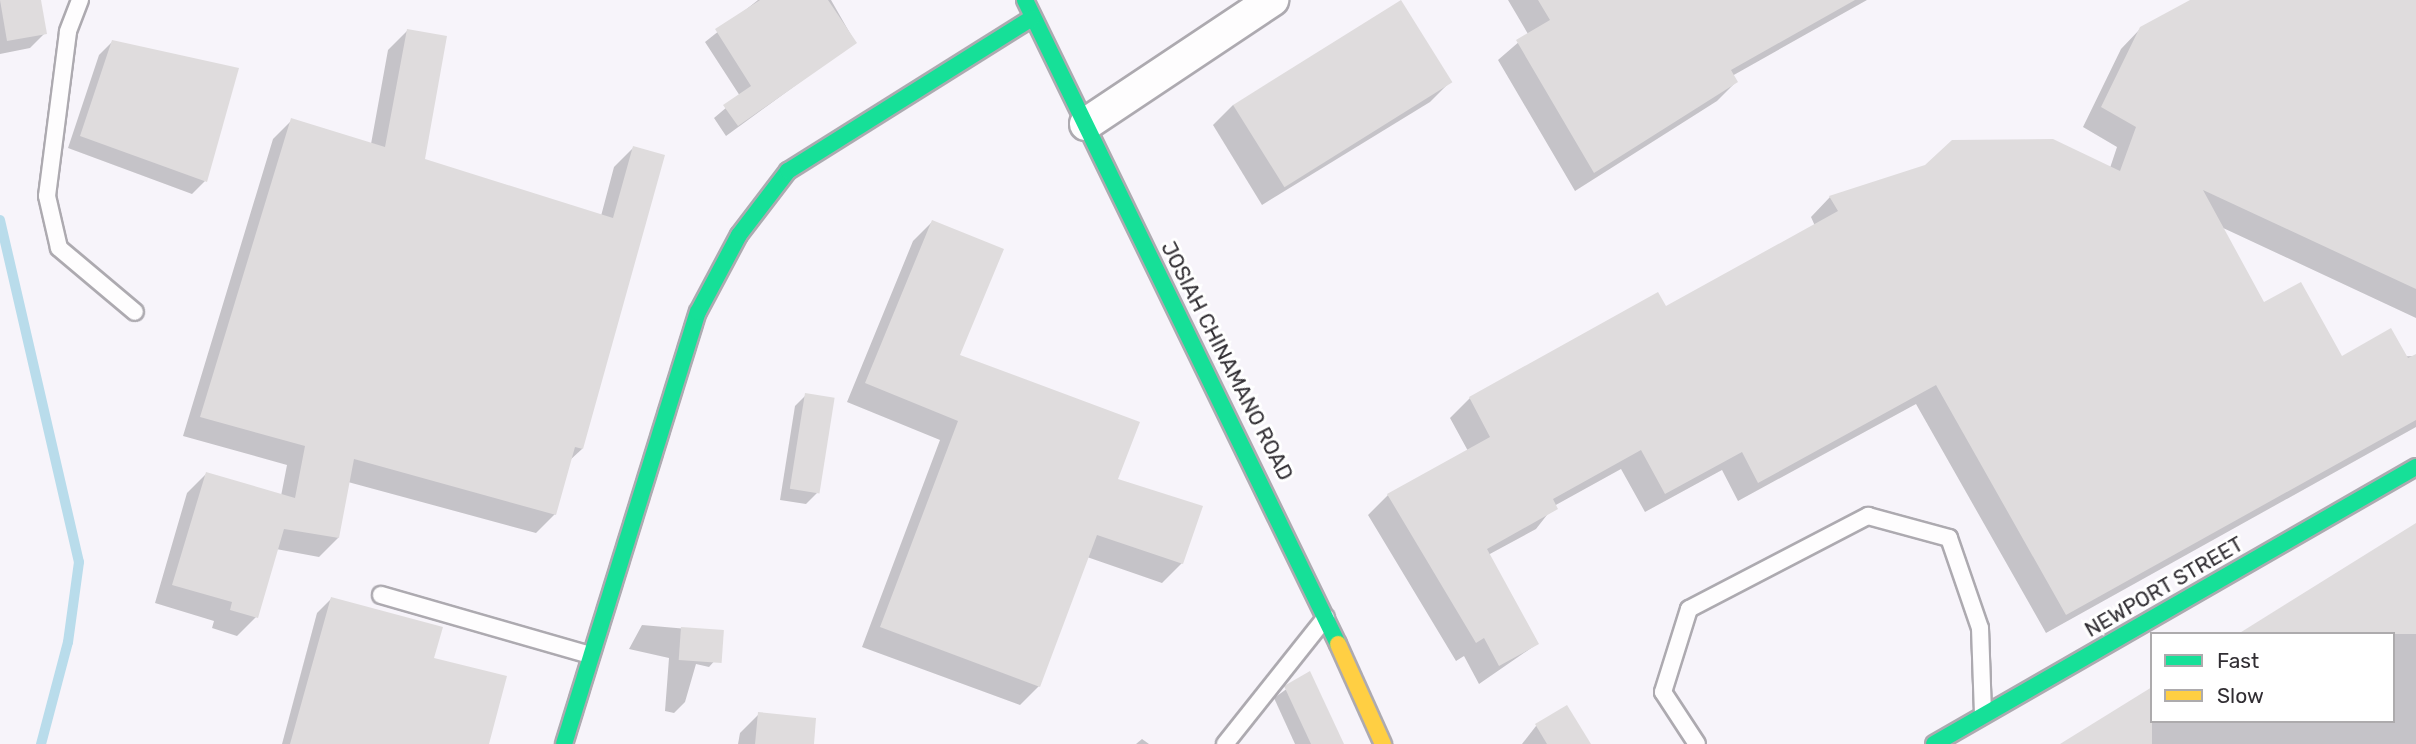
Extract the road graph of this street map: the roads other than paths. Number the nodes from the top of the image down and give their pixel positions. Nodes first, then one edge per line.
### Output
1 (80, 0) edge
2 (1024, 0) edge
3 (1272, 0) edge
4 (1032, 18) junction
5 (1086, 124) junction
6 (135, 312) dead end
7 (2416, 467) edge
8 (381, 595) dead end
9 (1326, 617) junction
10 (587, 654) junction
11 (1983, 715) junction
12 (564, 744) edge
13 (1225, 744) edge
14 (1383, 744) edge
15 (1697, 744) edge
16 (1934, 744) edge

1 - 6 lane
2 - 4 street, JOSIAH CHINAMANO ROAD
3 - 5 street
4 - 5 street, JOSIAH CHINAMANO ROAD
4 - 10 street
5 - 9 street, JOSIAH CHINAMANO ROAD
7 - 11 street, NEWPORT STREET
8 - 10 lane
9 - 13 lane
9 - 14 street, JOSIAH CHINAMANO ROAD
10 - 12 street
11 - 15 lane
11 - 16 street, NEWPORT STREET

